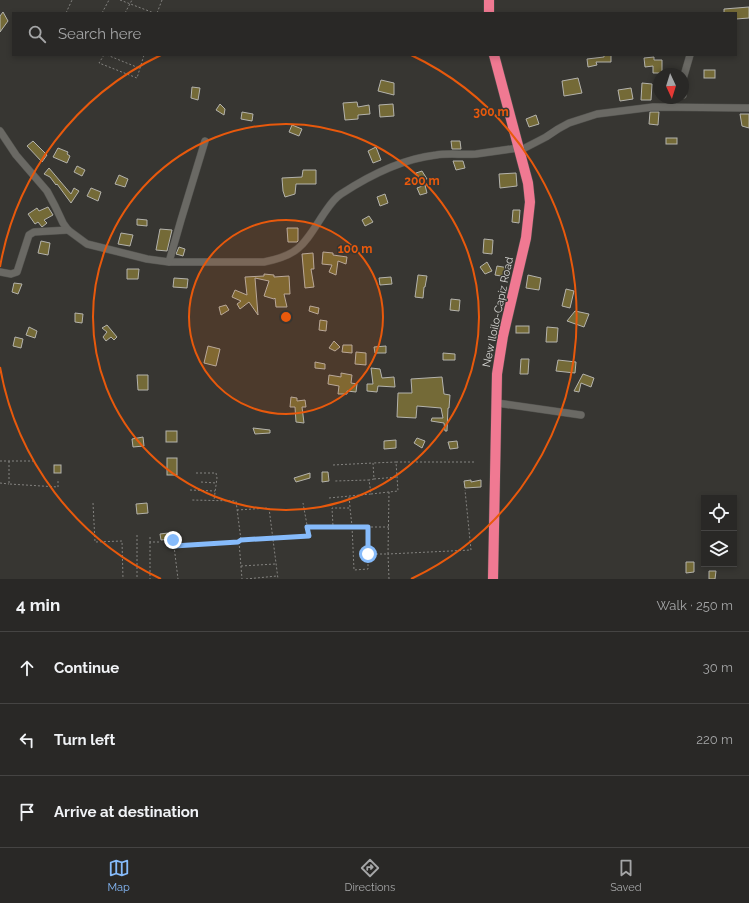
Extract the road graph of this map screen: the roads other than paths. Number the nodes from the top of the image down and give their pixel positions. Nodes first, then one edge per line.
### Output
1 (489, 0) edge
2 (489, 12) edge
3 (494, 56) edge
4 (690, 56) edge
5 (686, 68) edge
6 (683, 104) edge
7 (683, 108) junction
8 (749, 108) edge
9 (0, 131) edge
10 (205, 141) dead end
11 (518, 150) junction
12 (68, 230) junction
13 (169, 262) junction
14 (0, 272) edge
15 (497, 403) junction
16 (581, 415) dead end
17 (493, 579) edge

1 - 2 highway
3 - 11 highway, New Iloilo-Capiz Road
4 - 5 street
6 - 7 street
7 - 8 street
7 - 11 street
9 - 12 street
10 - 13 street
11 - 13 street
11 - 15 highway, New Iloilo-Capiz Road
12 - 13 street
12 - 14 street
15 - 16 street
15 - 17 highway, New Iloilo-Capiz Road

